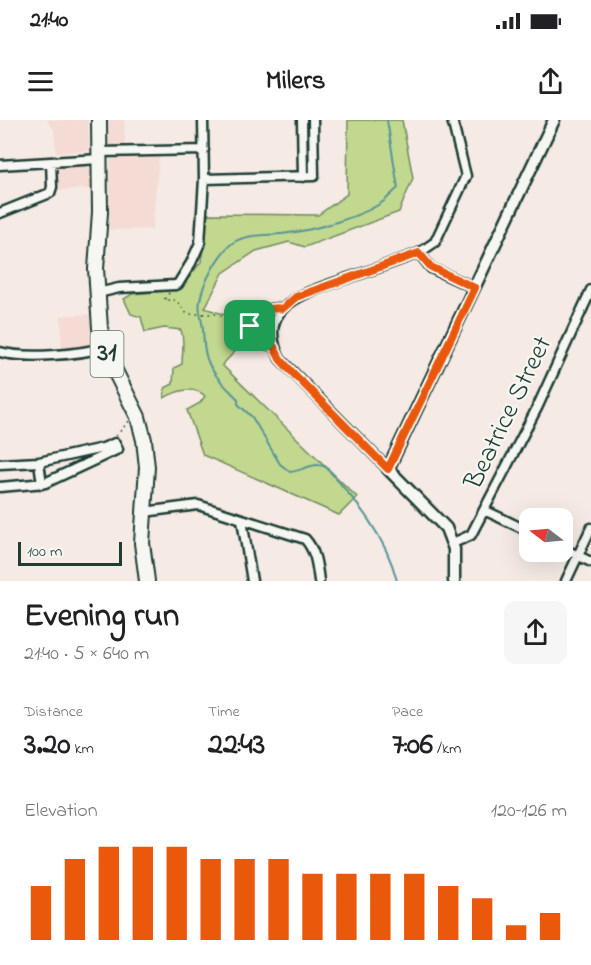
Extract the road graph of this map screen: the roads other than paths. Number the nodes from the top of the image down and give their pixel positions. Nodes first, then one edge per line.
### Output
1 (99, 120) edge
2 (203, 120) edge
3 (302, 120) edge
4 (313, 120) edge
5 (452, 120) edge
6 (554, 120) edge
7 (204, 150) junction
8 (100, 156) junction
9 (51, 162) junction
10 (0, 165) edge
11 (303, 177) junction
12 (204, 179) junction
13 (0, 213) edge
14 (419, 253) junction
15 (475, 288) junction
16 (591, 290) edge
17 (98, 293) junction
18 (282, 309) junction
19 (105, 347) junction
20 (274, 347) junction
21 (0, 351) edge
22 (91, 451) junction
23 (100, 460) junction
24 (39, 462) junction
25 (0, 464) edge
26 (388, 469) junction
27 (42, 484) junction
28 (0, 486) edge
29 (484, 510) junction
30 (144, 512) junction
31 (242, 520) junction
32 (519, 527) edge
33 (591, 528) edge
34 (453, 543) junction
35 (573, 554) edge
36 (578, 556) junction
37 (591, 562) edge
38 (147, 581) edge
39 (252, 581) edge
40 (319, 581) edge
41 (454, 581) edge
42 (566, 581) edge

1 - 8 main road, 31
2 - 7 street
3 - 11 street
4 - 11 street
5 - 14 street
6 - 15 street
7 - 8 street
7 - 12 street
8 - 9 street
8 - 17 main road, 31
9 - 10 street
9 - 13 street
11 - 12 street
12 - 17 street
14 - 15 street
14 - 18 street
15 - 26 street
16 - 29 street, Beatrice Street
17 - 19 main road, 31
18 - 20 street
18 - 20 street
19 - 21 street
19 - 30 main road, 31
20 - 26 street
22 - 23 street
22 - 23 street
22 - 24 street
23 - 27 street
24 - 25 street
24 - 27 street
26 - 34 street
27 - 28 street
29 - 32 street
29 - 34 street, Beatrice Street
30 - 31 street
30 - 38 main road, 31
31 - 39 street
31 - 40 street
33 - 36 street
34 - 41 street
35 - 36 street
36 - 37 street
36 - 42 street

